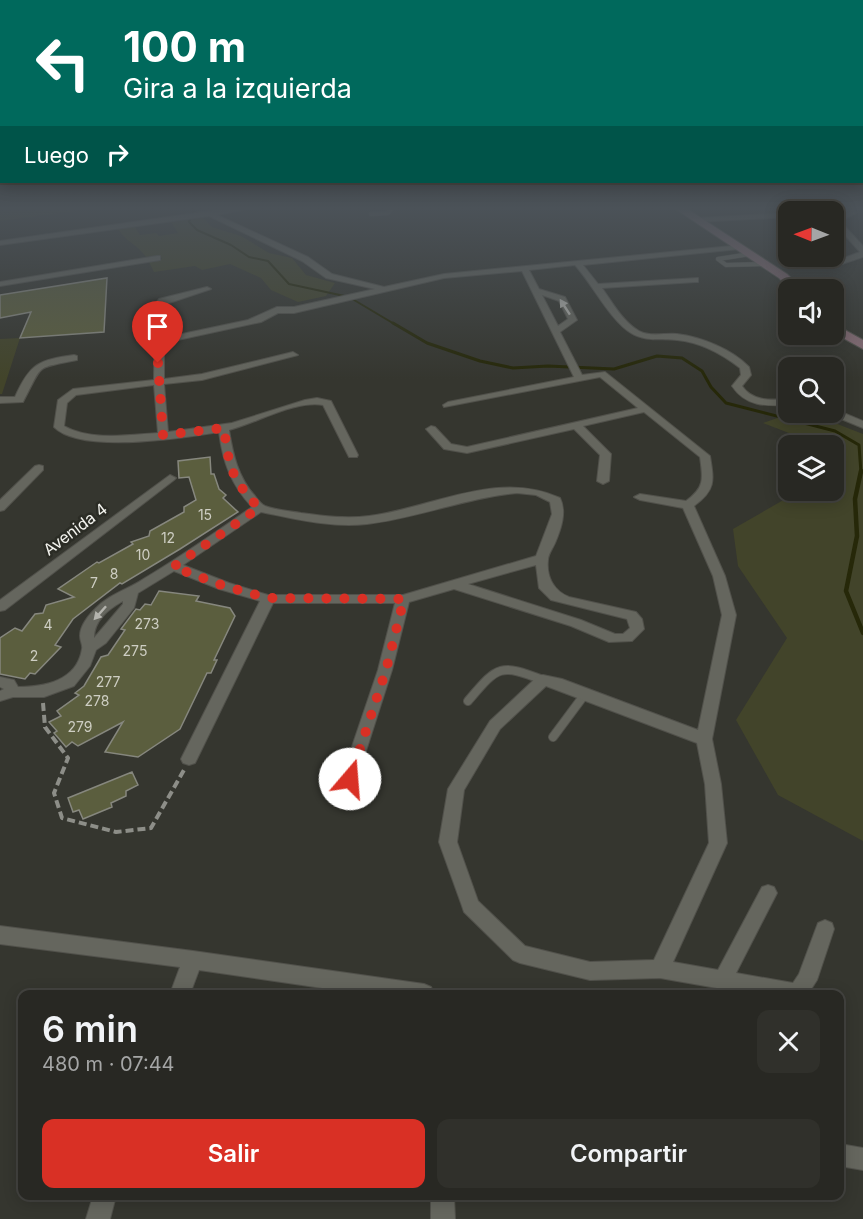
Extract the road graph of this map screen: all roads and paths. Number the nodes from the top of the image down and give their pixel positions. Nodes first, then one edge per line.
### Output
1 (115, 265) edge
2 (313, 265) edge
3 (566, 265) edge
4 (579, 265) edge
5 (725, 265) edge
6 (747, 265) edge
7 (765, 265) edge
8 (525, 268) junction
9 (786, 279) edge
10 (695, 280) dead end
11 (0, 284) edge
12 (598, 286) junction
13 (388, 289) junction
14 (207, 290) dead end
15 (537, 291) junction
16 (557, 330) junction
17 (844, 334) edge
18 (158, 342) junction
19 (863, 345) edge
20 (293, 355) dead end
21 (74, 358) dead end
22 (579, 378) junction
23 (159, 384) junction
24 (0, 400) edge
25 (778, 402) edge
26 (448, 405) dead end
27 (645, 409) junction
28 (844, 417) edge
29 (576, 425) junction
30 (863, 425) edge
31 (224, 428) junction
32 (431, 429) dead end
33 (163, 435) junction
34 (353, 455) dead end
35 (39, 468) dead end
36 (170, 478) dead end
37 (603, 481) dead end
38 (640, 497) dead end
39 (688, 505) junction
40 (0, 507) edge
41 (259, 508) junction
42 (541, 559) junction
43 (173, 567) junction
44 (456, 585) junction
45 (132, 592) junction
46 (268, 598) junction
47 (404, 599) junction
48 (0, 607) edge
49 (90, 647) junction
50 (543, 680) junction
51 (0, 682) edge
52 (44, 692) junction
53 (7, 694) edge
54 (585, 694) junction
55 (468, 701) dead end
56 (553, 737) dead end
57 (704, 739) junction
58 (189, 759) joint
59 (350, 779) dead end
60 (768, 893) dead end
61 (825, 929) dead end
62 (0, 935) edge
63 (193, 960) junction
64 (660, 969) junction
65 (722, 981) junction
66 (182, 990) edge
67 (397, 990) edge
68 (778, 990) edge
69 (799, 990) edge
70 (844, 1156) edge
71 (863, 1159) edge
72 (104, 1200) edge
73 (443, 1200) edge
74 (98, 1219) edge
75 (443, 1219) edge

1 - 11 street
2 - 13 street
3 - 8 street
4 - 12 street
5 - 6 lane
7 - 9 main road
8 - 13 street
8 - 15 street
10 - 12 street
12 - 25 street
13 - 18 street
14 - 18 street
15 - 16 street
16 -> 15 street
16 - 22 street
17 - 19 main road
18 - 23 street
20 - 23 street
21 - 24 street
22 - 26 street
22 - 27 street
23 - 33 street
23 - 33 street
27 - 29 street
27 - 39 street
28 - 30 street
29 - 32 street
29 - 37 street
31 - 33 street
31 - 34 street
31 - 41 street
35 - 40 street
36 - 48 street, Avenida 4
38 - 39 street
39 - 57 street
41 - 42 street
41 - 43 street
42 - 44 street
42 - 44 street
43 - 45 street
43 - 46 street
44 - 47 street
45 - 49 street
45 -> 49 street
46 - 47 street
46 - 58 street
47 - 59 street
49 - 52 street
50 - 54 street
50 - 55 lane
50 - 64 street
51 - 53 street
52 - 53 street
52 - 58 path
54 - 56 lane
54 - 57 street
57 - 64 street
60 - 65 street
61 - 69 street
62 - 63 street
63 - 66 street
63 - 67 street
64 - 65 street
65 - 68 street
70 - 71 street
72 - 74 street
73 - 75 street

